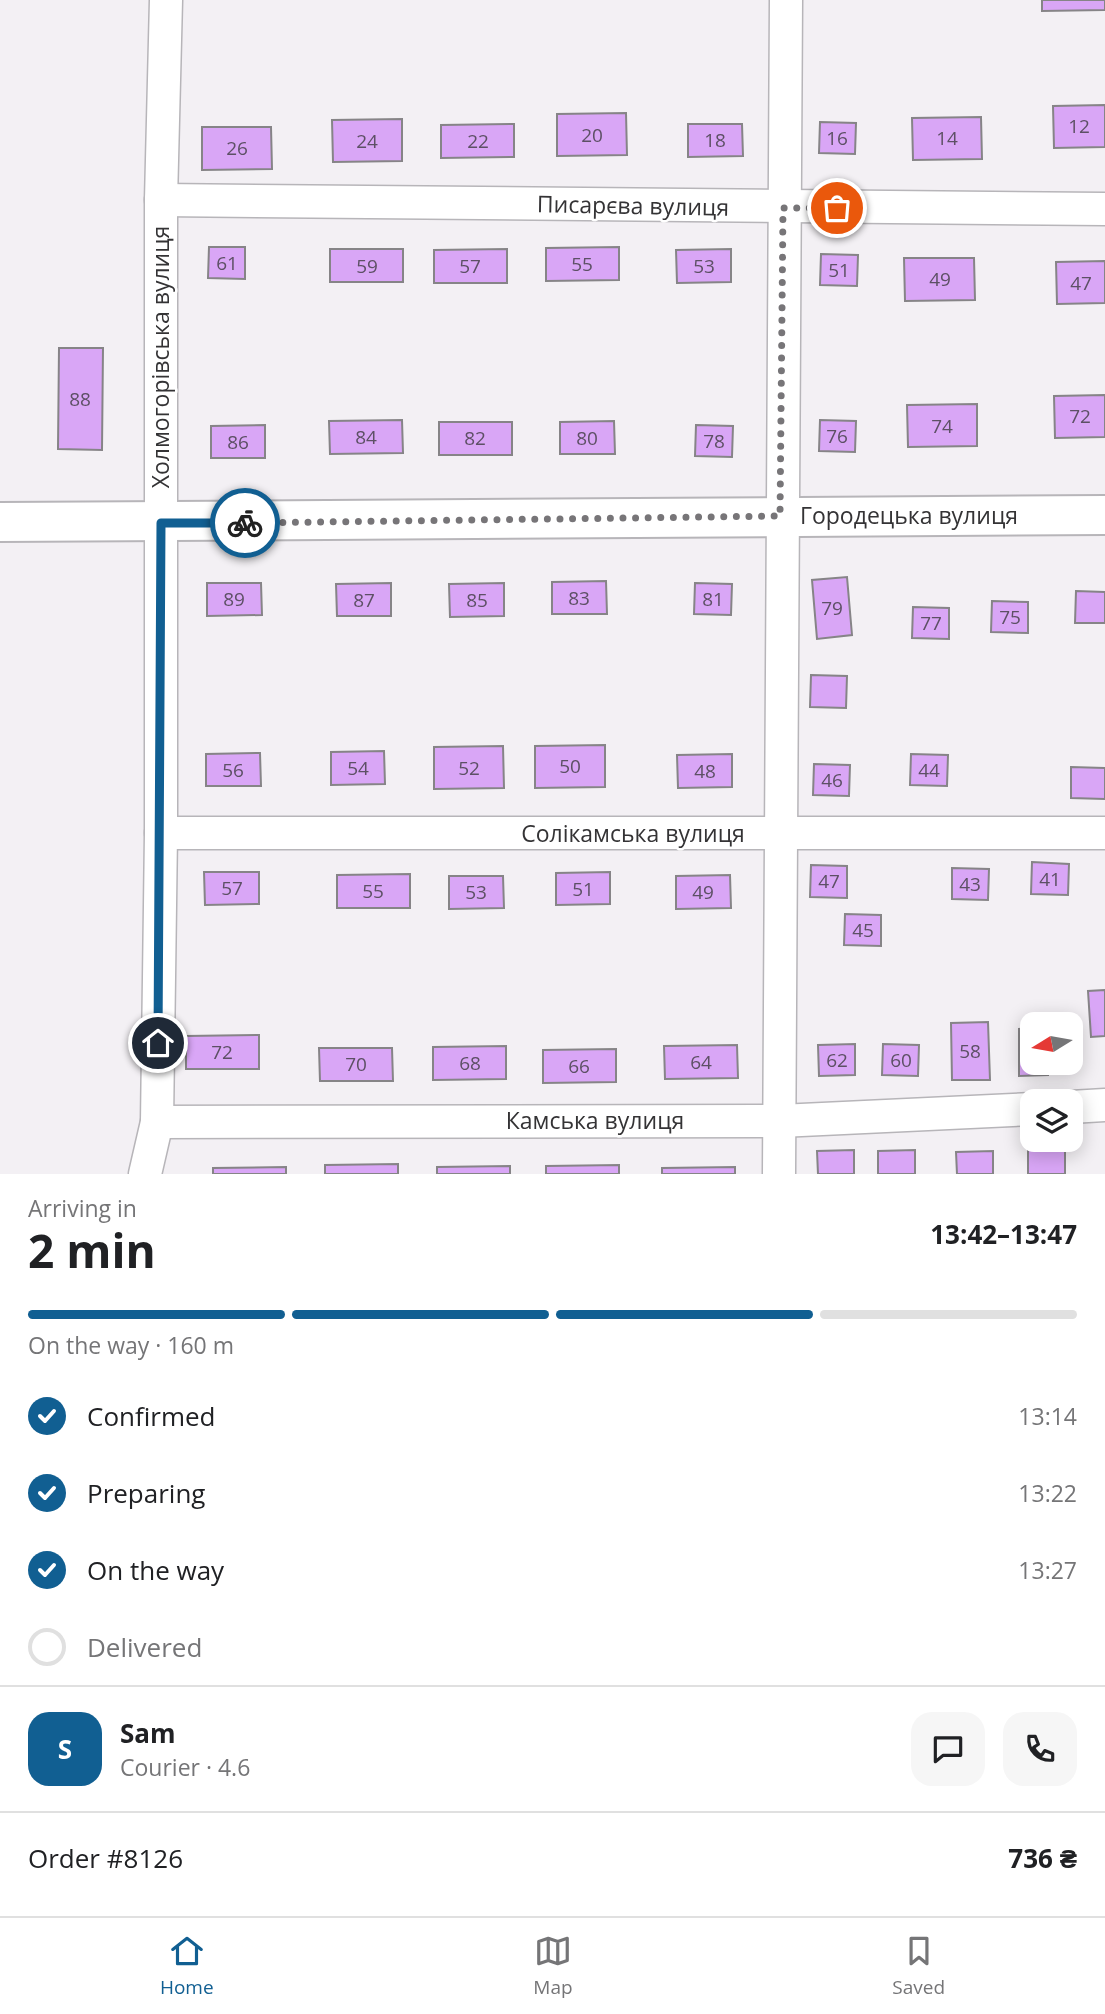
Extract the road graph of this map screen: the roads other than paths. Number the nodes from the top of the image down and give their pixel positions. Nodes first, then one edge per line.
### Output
1 (166, 0) edge
2 (786, 0) edge
3 (161, 200) junction
4 (783, 208) junction
5 (1105, 209) edge
6 (1105, 515) edge
7 (780, 516) junction
8 (0, 522) edge
9 (161, 523) junction
10 (161, 833) junction
11 (1105, 833) edge
12 (779, 835) junction
13 (1105, 1105) edge
14 (1083, 1106) edge
15 (1020, 1110) edge
16 (779, 1121) junction
17 (157, 1122) junction
18 (145, 1174) edge
19 (779, 1174) edge

1 - 3 street, Холмогорівська вулиця
2 - 4 street
3 - 4 street, Писарєва вулиця
3 - 9 street, Холмогорівська вулиця
4 - 5 street, Писарєва вулиця
4 - 7 street
6 - 7 main road, Городецька вулиця
7 - 9 main road, Городецька вулиця
7 - 12 street
8 - 9 main road, Городецька вулиця
9 - 10 street, Холмогорівська вулиця
10 - 12 street, Солікамська вулиця
10 - 17 street, Холмогорівська вулиця
11 - 12 street, Солікамська вулиця
12 - 16 street
13 - 14 street
15 - 16 street, Камська вулиця
16 - 17 street, Камська вулиця
16 - 19 street
17 - 18 street, Холмогорівська вулиця

